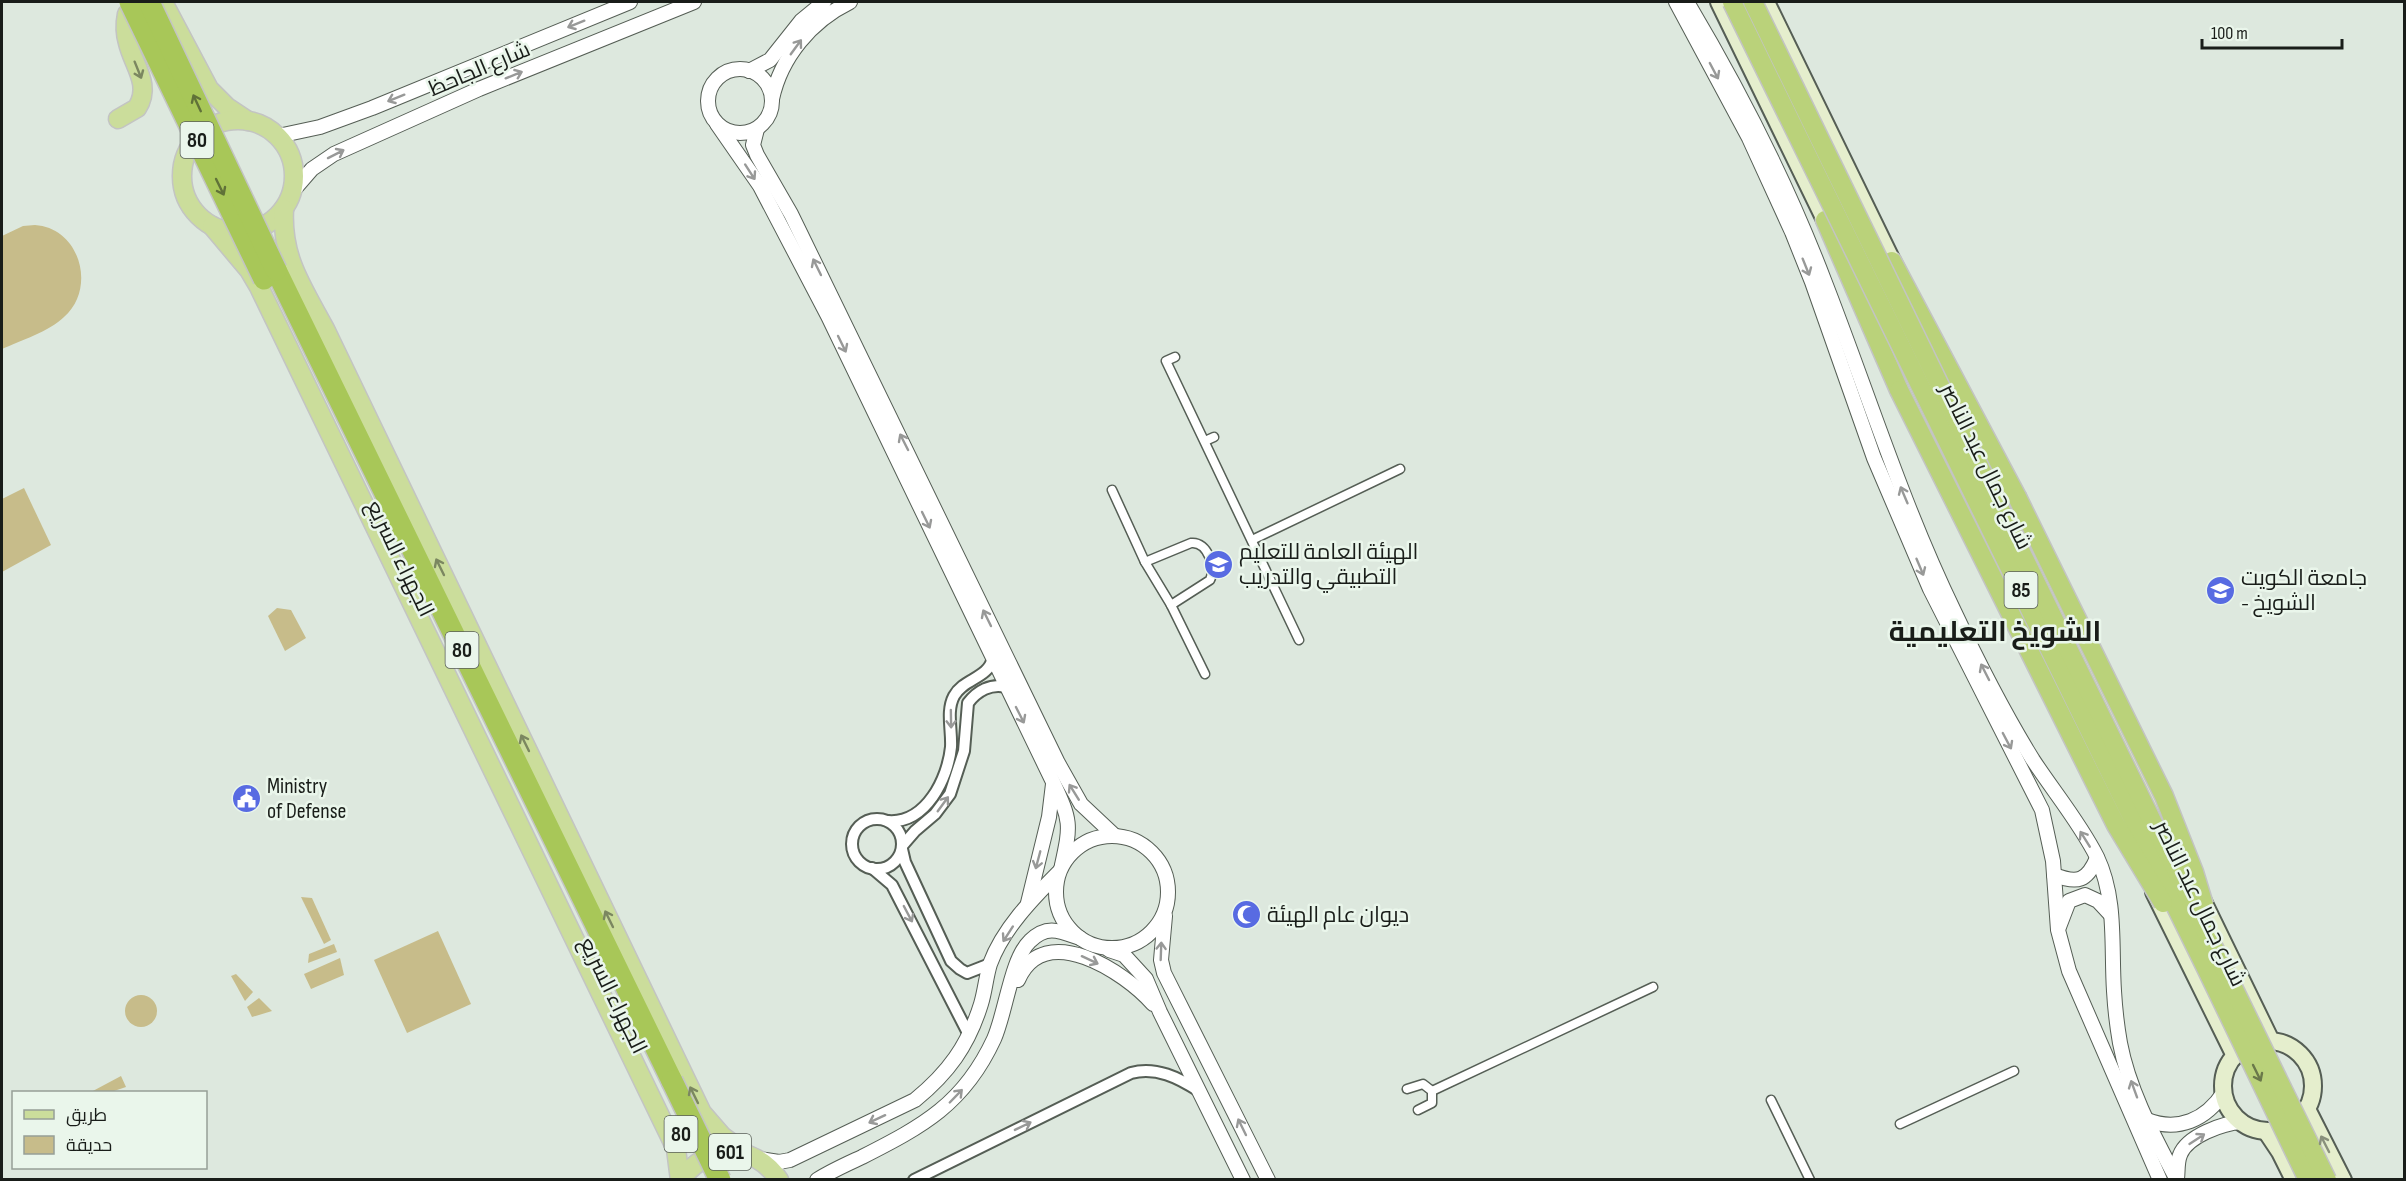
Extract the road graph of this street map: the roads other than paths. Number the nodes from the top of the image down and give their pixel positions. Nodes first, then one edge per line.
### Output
1 (149, 2) edge
2 (163, 2) edge
3 (630, 2) edge
4 (694, 2) edge
5 (824, 2) edge
6 (850, 2) edge
7 (1676, 2) edge
8 (1687, 2) edge
9 (1719, 2) edge
10 (1732, 2) edge
11 (1753, 2) edge
12 (1766, 2) edge
13 (126, 6) edge
14 (749, 71) junction
15 (772, 99) junction
16 (118, 119) dead end
17 (248, 121) junction
18 (717, 124) junction
19 (757, 129) junction
20 (278, 136) junction
21 (184, 160) junction
22 (292, 192) junction
23 (284, 209) junction
24 (1825, 220) junction
25 (212, 226) junction
26 (1892, 261) junction
27 (1824, 296) junction
28 (1834, 325) junction
29 (1175, 357) dead end
30 (1214, 437) dead end
31 (1205, 441) junction
32 (1400, 469) dead end
33 (917, 484) junction
34 (1112, 490) dead end
35 (1252, 540) junction
36 (1144, 562) junction
37 (1171, 605) junction
38 (1299, 640) dead end
39 (993, 658) junction
40 (1205, 674) dead end
41 (1007, 679) junction
42 (1053, 782) junction
43 (888, 821) junction
44 (1114, 835) junction
45 (902, 847) junction
46 (2097, 858) junction
47 (872, 868) junction
48 (1060, 869) junction
49 (2054, 875) junction
50 (1028, 903) junction
51 (1165, 912) junction
52 (2111, 915) junction
53 (2058, 930) junction
54 (1080, 938) junction
55 (1104, 948) junction
56 (2213, 963) junction
57 (990, 964) junction
58 (1653, 987) dead end
59 (1004, 1012) junction
60 (1160, 1012) junction
61 (969, 1035) junction
62 (2271, 1041) junction
63 (2235, 1056) junction
64 (2014, 1071) dead end
65 (1222, 1087) junction
66 (1407, 1089) dead end
67 (1432, 1091) junction
68 (2224, 1092) junction
69 (1201, 1094) junction
70 (1771, 1100) dead end
71 (903, 1106) junction
72 (2307, 1109) junction
73 (1418, 1110) dead end
74 (2146, 1120) junction
75 (2242, 1122) junction
76 (1900, 1124) dead end
77 (914, 1129) junction
78 (2266, 1131) junction
79 (752, 1156) junction
80 (680, 1179) edge
81 (704, 1179) edge
82 (720, 1179) edge
83 (779, 1179) edge
84 (817, 1179) edge
85 (914, 1179) edge
86 (1243, 1179) edge
87 (1268, 1179) edge
88 (1810, 1179) edge
89 (2160, 1179) edge
90 (2177, 1179) edge
91 (2294, 1179) edge
92 (2308, 1179) edge
93 (2327, 1179) edge
94 (2343, 1179) edge

82 -> 1 highway, الجهراء السريع / 80, bridge
2 - 17 main road
3 -> 20 street, شارع الجاحظ
22 -> 4 street, شارع الجاحظ
5 - 14 street
15 -> 6 street
7 -> 27 street
8 - 27 street
9 - 24 main road
10 - 56 highway, شارع جمال عبد الناصر / 85, bridge
11 - 56 highway, شارع جمال عبد الناصر / 85, bridge
12 - 26 main road
13 -> 16 main road
13 - 21 main road
13 -> 81 highway, الجهراء السريع / 80, bridge
14 - 15 street
14 - 18 street
15 - 19 street
17 - 20 main road
17 - 21 main road
18 - 19 street
18 -> 33 street
33 -> 19 street
20 - 22 main road
21 - 25 main road
22 - 23 main road
23 - 25 main road
79 -> 23 main road, الجهراء السريع
24 - 56 highway, bridge
24 - 63 main road
25 - 80 main road, الجهراء السريع
26 - 56 highway, bridge
26 - 62 main road
27 - 28 street
46 -> 28 street
28 -> 49 street
29 - 31 street
30 - 31 street
31 - 35 street
32 - 35 street
33 -> 39 street
41 -> 33 street
34 - 36 street
35 - 38 street
36 - 37 street
36 - 37 street
37 - 40 street
39 - 41 street
39 -> 43 street
41 -> 42 street
44 -> 41 street
45 -> 41 street
42 - 48 street
42 -> 50 street
43 - 45 street
43 - 47 street
44 - 48 street
44 - 51 street
45 - 47 street
45 - 57 street
46 - 49 street
46 - 52 street
47 -> 61 street
48 - 50 street
48 - 54 street
49 - 53 street
50 -> 57 street
51 - 55 street
65 -> 51 street
52 - 53 street
74 -> 52 street
53 - 89 street
54 - 55 street
54 - 59 street
55 - 60 street
56 -> 92 highway, شارع جمال عبد الناصر / 85, bridge
56 - 93 highway, شارع جمال عبد الناصر / 85, bridge
57 - 61 street
58 - 67 street
59 -> 60 street
77 -> 59 street
60 - 69 street
61 - 71 street
62 - 63 main road
62 - 72 main road
63 - 68 main road
64 - 76 street
65 - 69 street
87 -> 65 street
66 - 67 street
67 - 73 street
68 - 74 street
68 - 75 main road
85 -> 69 street
69 - 86 street
70 - 88 street
71 - 77 street
71 -> 79 street
72 - 78 main road
94 -> 72 main road
74 - 90 street
75 - 78 main road
90 -> 75 street
77 - 84 street
78 - 91 main road
79 - 80 main road, 601
79 - 83 main road, 601

